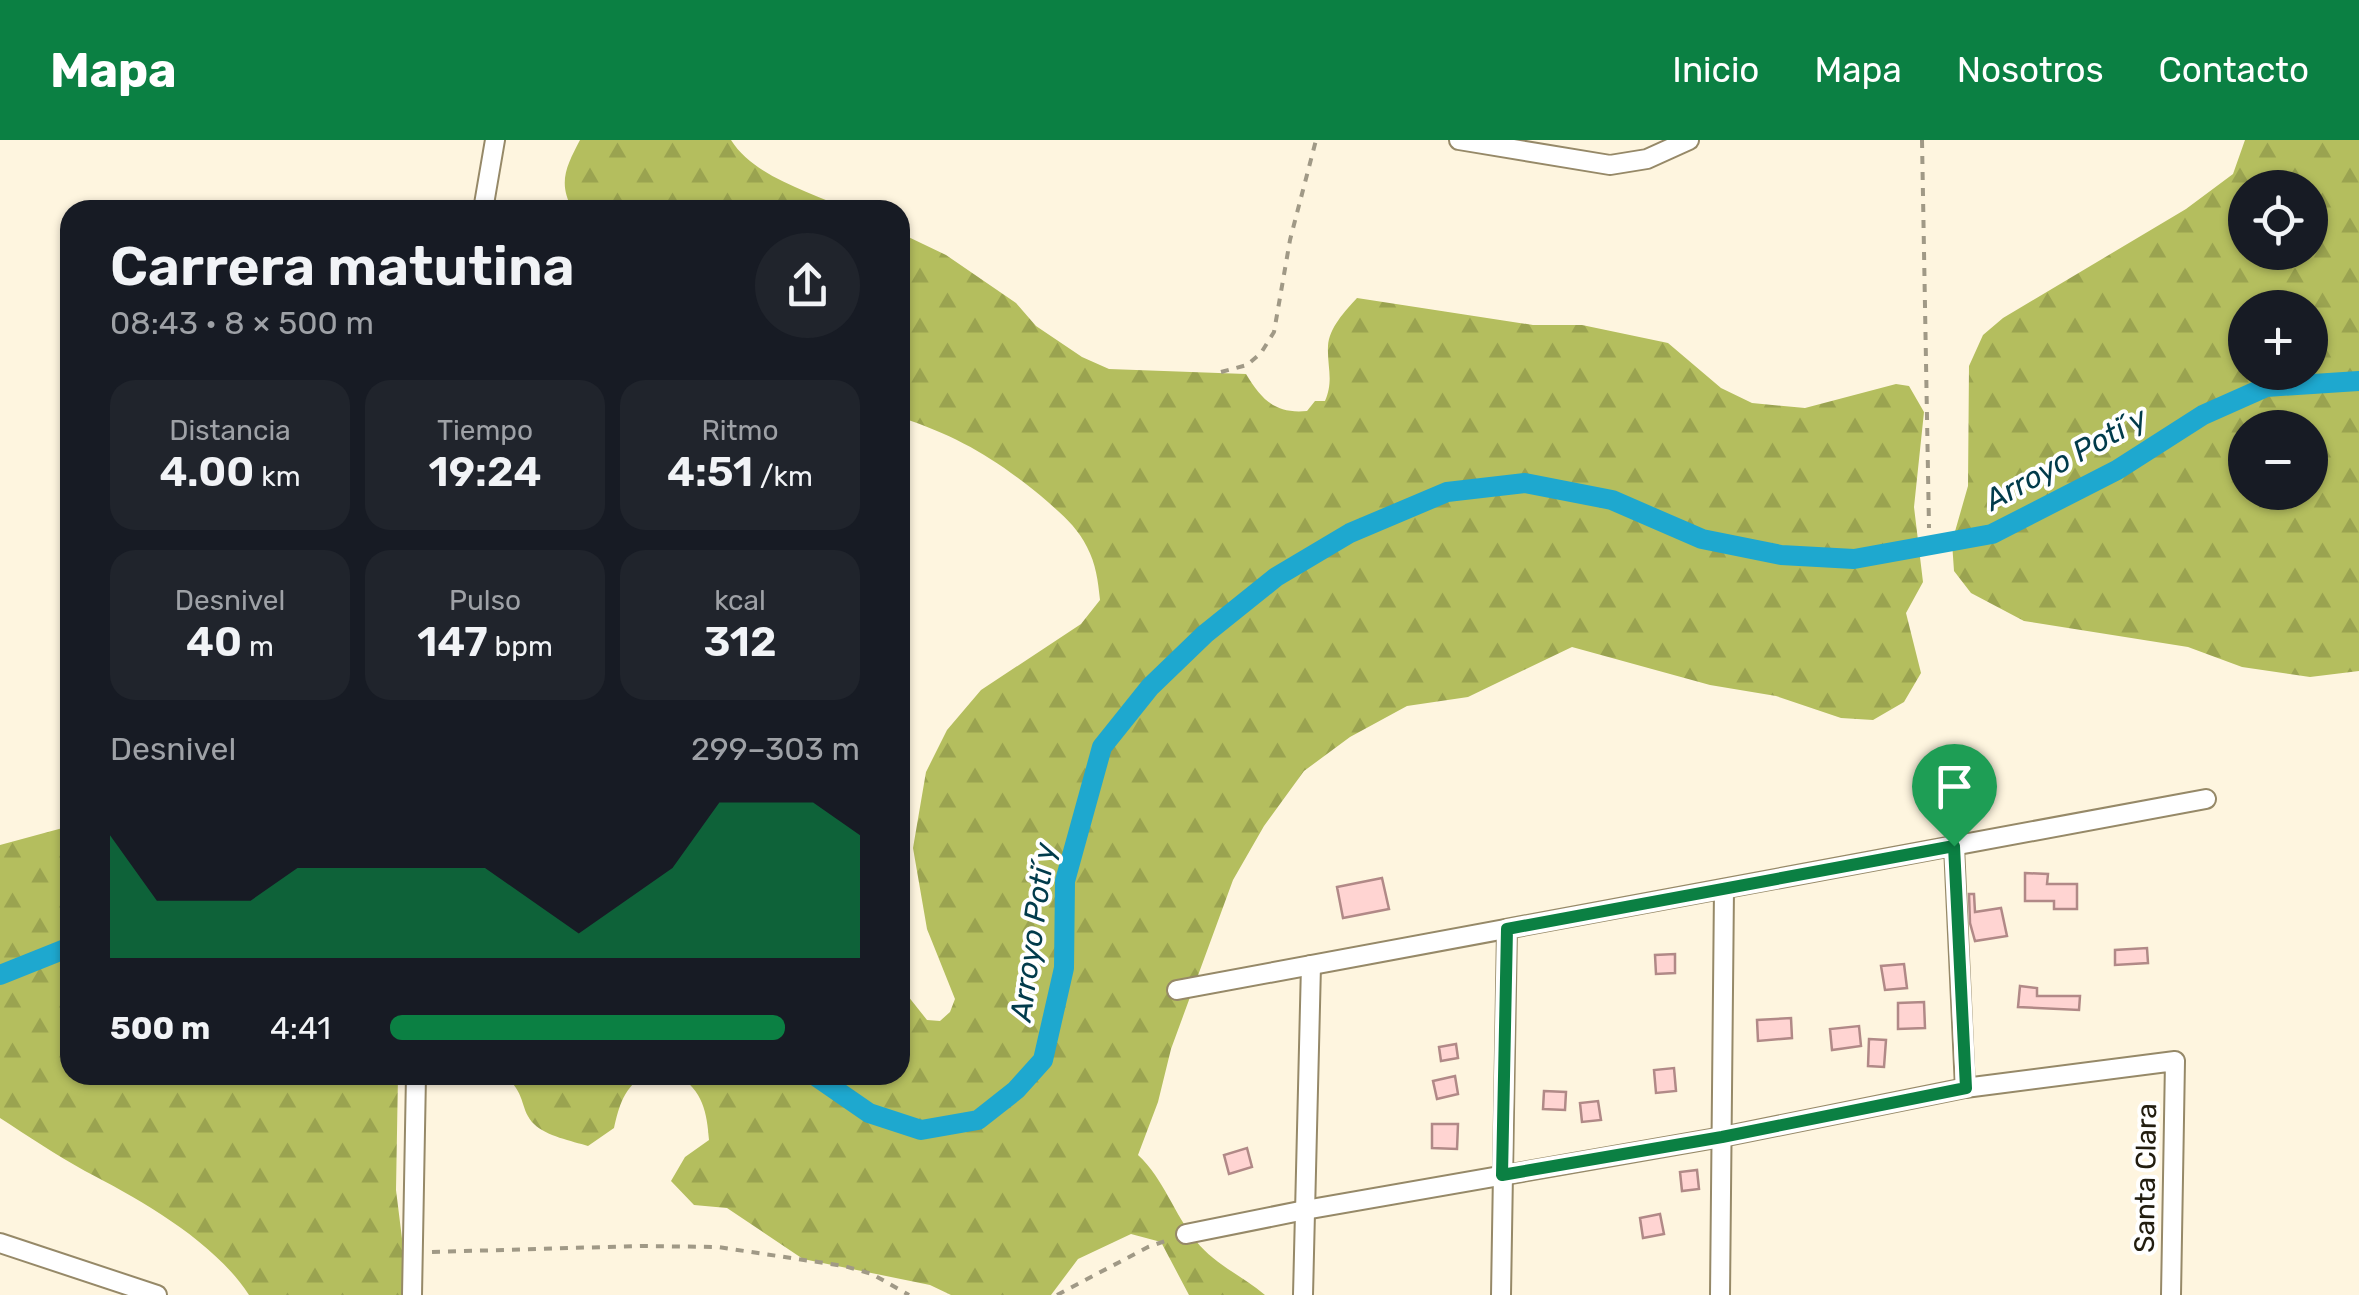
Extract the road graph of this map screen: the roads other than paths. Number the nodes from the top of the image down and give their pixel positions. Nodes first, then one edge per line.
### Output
1 (495, 140) edge
2 (1459, 140) edge
3 (1636, 140) edge
4 (1689, 140) edge
5 (1632, 161) junction
6 (484, 200) edge
7 (2206, 800) dead end
8 (1954, 846) junction
9 (1724, 888) junction
10 (1507, 929) junction
11 (1312, 965) junction
12 (1177, 990) dead end
13 (416, 1085) edge
14 (1966, 1088) junction
15 (1722, 1137) junction
16 (1502, 1175) junction
17 (1305, 1210) junction
18 (1186, 1234) road end
19 (0, 1243) edge
20 (157, 1295) edge
21 (412, 1295) edge
22 (1303, 1295) edge
23 (1501, 1295) edge
24 (1720, 1295) edge
25 (2171, 1295) edge

1 - 6 street
2 - 5 street
3 - 5 street
4 - 5 street
7 - 8 street
8 - 9 street
8 - 14 street
9 - 10 street
9 - 15 street
10 - 11 street
10 - 16 street
11 - 12 street
11 - 17 street
13 - 21 street
14 - 15 street
14 - 25 street, Santa Clara
15 - 16 street
15 - 24 street
16 - 17 street
16 - 23 street
17 - 18 street
17 - 22 street
19 - 20 street

